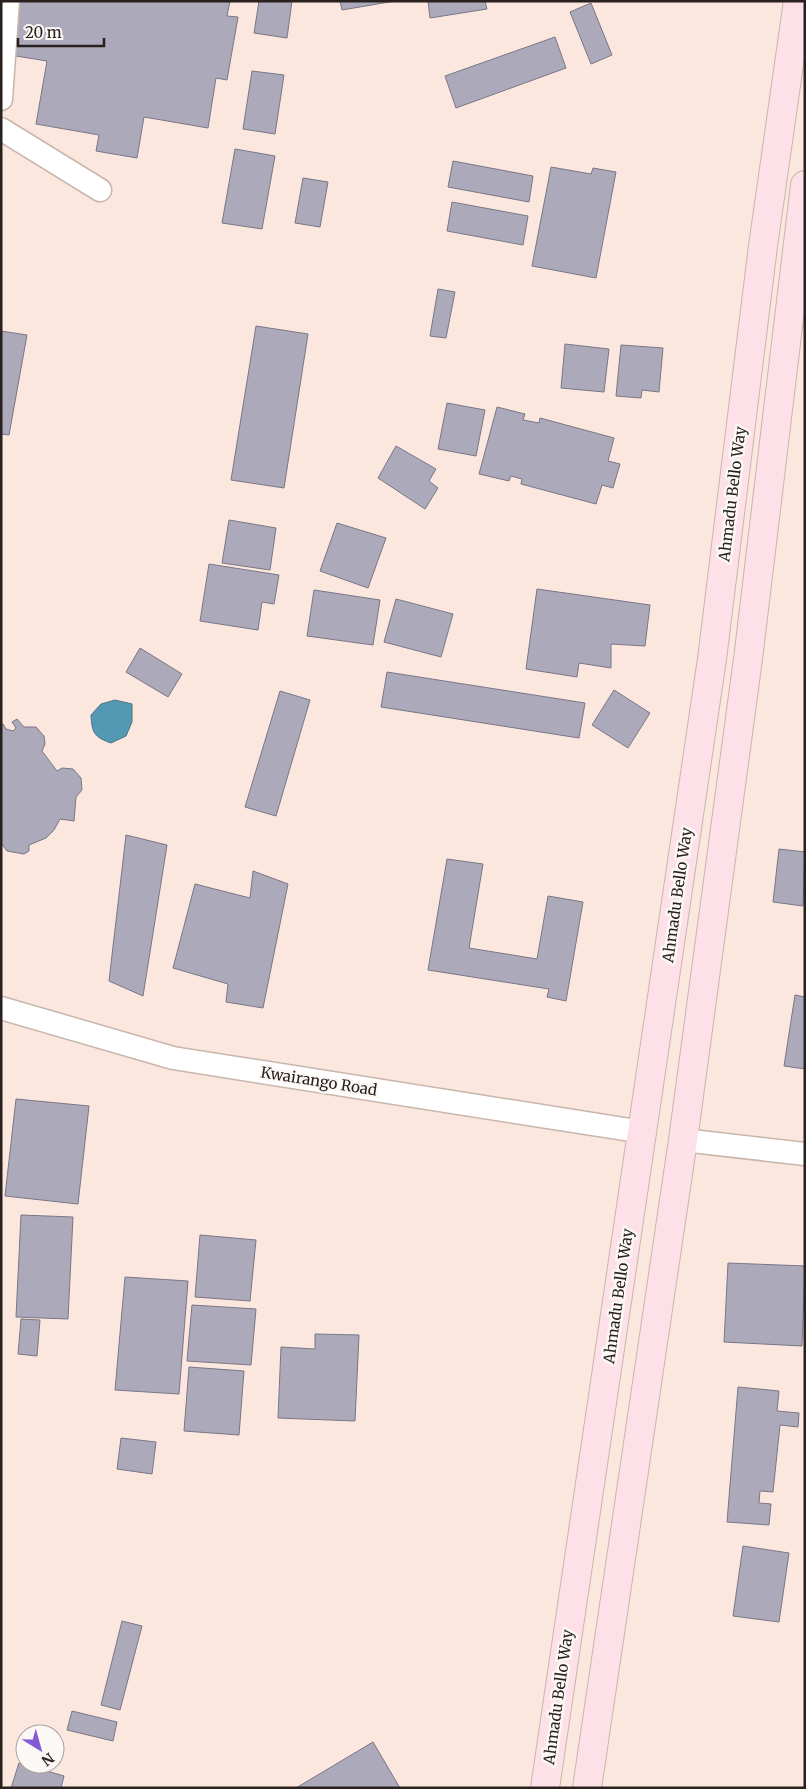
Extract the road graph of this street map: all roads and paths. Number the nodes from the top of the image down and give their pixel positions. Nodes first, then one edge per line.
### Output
1 (8, 1) edge
2 (798, 1) edge
3 (1, 99) edge
4 (1, 129) edge
5 (805, 185) edge
6 (100, 190) dead end
7 (1, 1008) edge
8 (643, 1132) junction
9 (683, 1140) junction
10 (805, 1154) edge
11 (546, 1779) edge
12 (588, 1782) edge

1 - 3 street
2 - 8 main road, Ahmadu Bello Way
4 - 6 street
5 - 9 main road
7 - 8 street, Kwairango Road
8 - 11 main road, Ahmadu Bello Way
9 - 10 street
9 - 12 main road
11 - 12 main road

